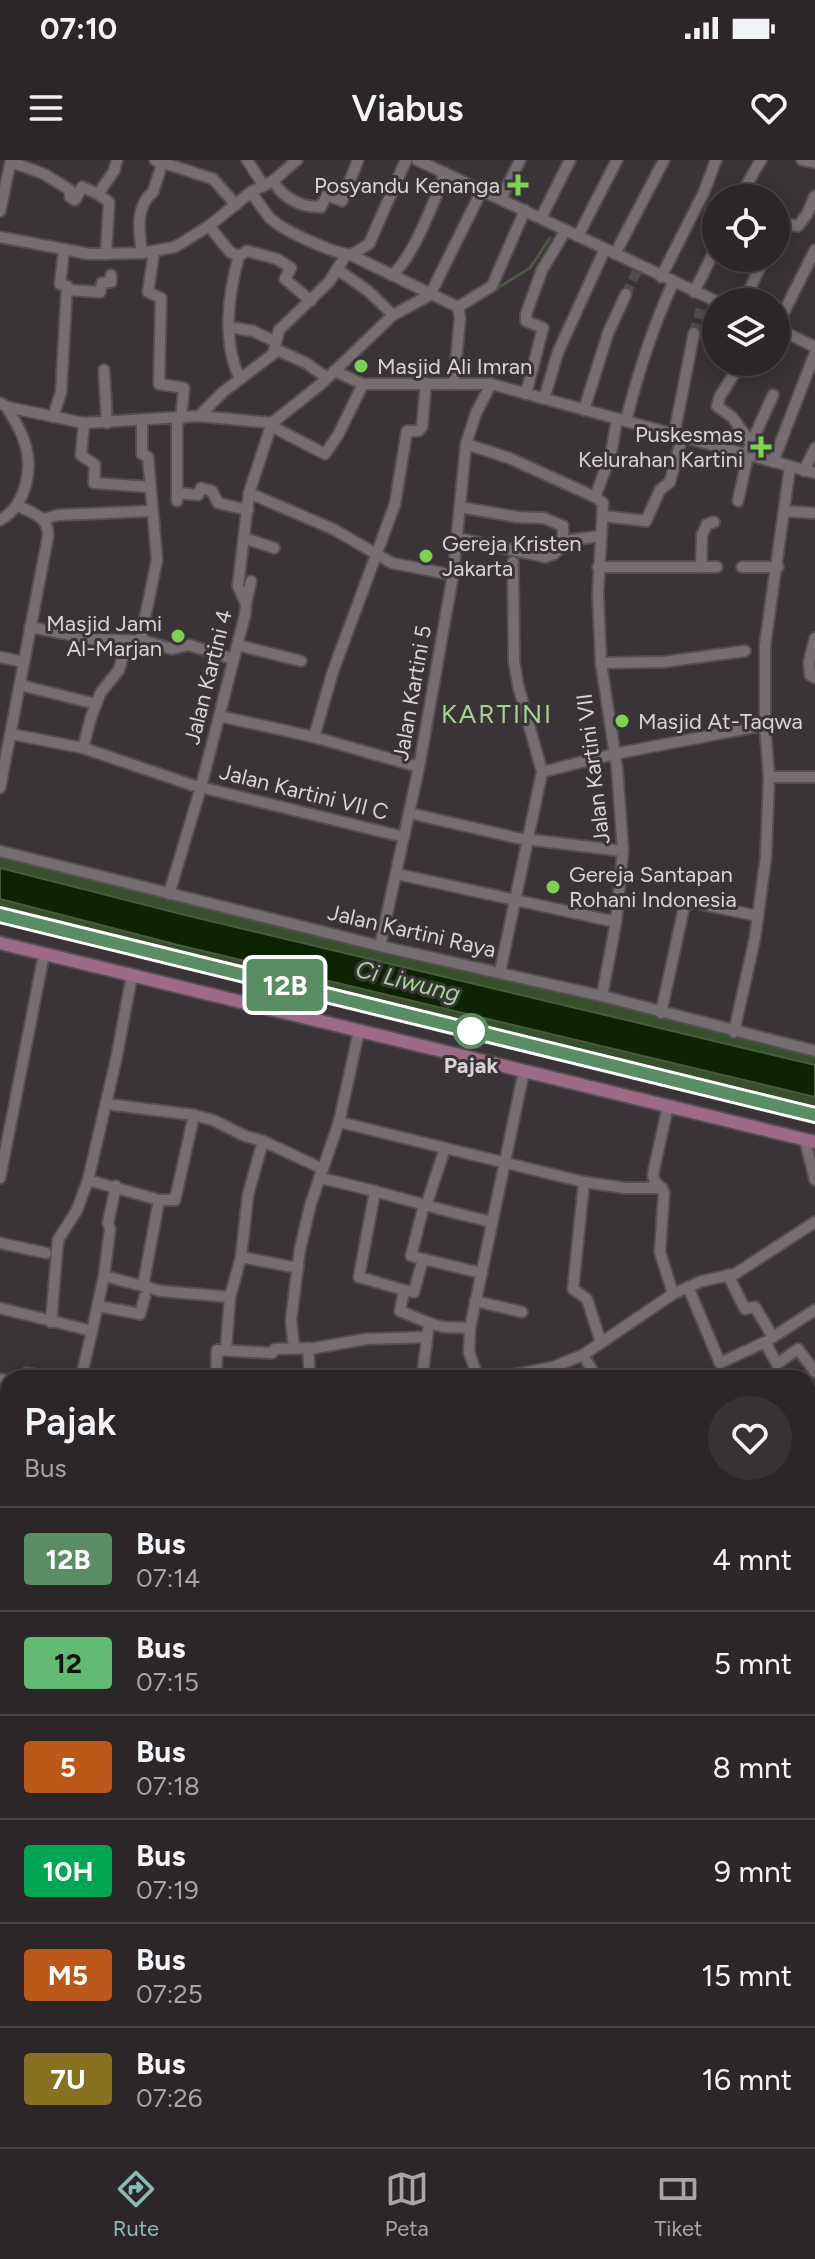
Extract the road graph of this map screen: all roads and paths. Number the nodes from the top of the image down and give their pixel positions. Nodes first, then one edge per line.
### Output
1 (117, 160) edge
2 (247, 160) edge
3 (297, 160) edge
4 (358, 160) edge
5 (406, 160) edge
6 (417, 160) edge
7 (520, 160) edge
8 (570, 160) edge
9 (617, 160) edge
10 (664, 160) edge
11 (716, 160) edge
12 (761, 160) edge
13 (802, 160) edge
14 (11, 161) edge
15 (159, 162) edge
16 (815, 163) edge
17 (445, 173) junction
18 (268, 183) junction
19 (747, 184) edge
20 (482, 190) junction
21 (251, 192) junction
22 (98, 194) junction
23 (815, 196) edge
24 (501, 199) junction
25 (236, 205) junction
26 (525, 210) junction
27 (0, 211) edge
28 (541, 218) junction
29 (790, 224) edge
30 (209, 226) junction
31 (566, 230) junction
32 (578, 236) junction
33 (0, 237) edge
34 (64, 249) junction
35 (815, 250) edge
36 (148, 252) junction
37 (610, 252) junction
38 (106, 254) junction
39 (349, 255) junction
40 (239, 256) junction
41 (337, 269) junction
42 (708, 272) edge
43 (111, 275) dead end
44 (392, 275) junction
45 (661, 277) junction
46 (673, 283) junction
47 (67, 290) junction
48 (626, 294) tunnel mouth
49 (430, 295) junction
50 (700, 299) joint
51 (790, 300) edge
52 (311, 301) junction
53 (458, 307) junction
54 (393, 315) junction
55 (229, 327) junction
56 (694, 333) tunnel mouth
57 (790, 335) edge
58 (276, 345) junction
59 (815, 347) edge
60 (104, 370) dead end
61 (331, 374) junction
62 (733, 376) edge
63 (240, 379) junction
64 (426, 383) junction
65 (454, 383) junction
66 (363, 384) junction
67 (491, 384) junction
68 (526, 394) junction
69 (773, 395) dead end
70 (544, 399) junction
71 (3, 405) edge
72 (584, 410) junction
73 (199, 416) junction
74 (53, 417) junction
75 (179, 419) junction
76 (622, 420) junction
77 (142, 421) junction
78 (84, 423) junction
79 (107, 423) junction
80 (271, 424) junction
81 (678, 436) junction
82 (751, 443) junction
83 (466, 444) junction
84 (815, 448) edge
85 (746, 455) junction
86 (773, 462) junction
87 (790, 467) junction
88 (809, 472) edge
89 (150, 487) junction
90 (249, 493) junction
91 (595, 497) junction
92 (738, 501) dead end
93 (18, 506) junction
94 (460, 507) junction
95 (248, 510) junction
96 (151, 511) junction
97 (784, 511) junction
98 (813, 513) edge
99 (603, 516) junction
100 (43, 519) junction
101 (0, 520) edge
102 (714, 522) dead end
103 (601, 536) junction
104 (244, 538) junction
105 (457, 538) junction
106 (563, 543) junction
107 (274, 548) dead end
108 (375, 555) junction
109 (514, 556) junction
110 (598, 567) junction
111 (701, 567) junction
112 (717, 567) dead end
113 (742, 567) dead end
114 (778, 567) junction
115 (453, 575) junction
116 (251, 581) dead end
117 (246, 604) junction
118 (30, 627) junction
119 (815, 638) edge
120 (127, 642) junction
121 (140, 642) junction
122 (237, 645) junction
123 (745, 651) dead end
124 (0, 657) edge
125 (233, 659) junction
126 (301, 661) dead end
127 (24, 662) junction
128 (601, 663) junction
129 (812, 677) edge
130 (20, 685) junction
131 (96, 704) junction
132 (219, 716) junction
133 (765, 725) junction
134 (11, 734) junction
135 (314, 737) junction
136 (83, 748) junction
137 (614, 754) junction
138 (419, 767) junction
139 (542, 772) junction
140 (769, 777) junction
141 (815, 777) edge
142 (201, 787) junction
143 (0, 788) edge
144 (409, 813) junction
145 (404, 837) junction
146 (527, 840) junction
147 (0, 851) edge
148 (623, 851) junction
149 (397, 874) junction
150 (169, 894) junction
151 (515, 902) junction
152 (0, 915) edge
153 (758, 916) junction
154 (616, 922) junction
155 (0, 943) edge
156 (380, 946) junction
157 (44, 954) junction
158 (500, 972) junction
159 (132, 975) junction
160 (602, 996) junction
161 (661, 1013) junction
162 (359, 1031) junction
163 (734, 1032) junction
164 (815, 1051) edge
165 (524, 1071) junction
166 (106, 1104) junction
167 (668, 1106) junction
168 (194, 1115) junction
169 (815, 1115) edge
170 (339, 1122) junction
171 (263, 1141) junction
172 (810, 1141) edge
173 (445, 1148) junction
174 (504, 1161) junction
175 (321, 1173) junction
176 (0, 1178) edge
177 (88, 1180) junction
178 (815, 1180) edge
179 (584, 1182) junction
180 (116, 1186) junction
181 (662, 1188) junction
182 (375, 1191) junction
183 (159, 1200) junction
184 (425, 1205) junction
185 (492, 1222) junction
186 (815, 1222) edge
187 (0, 1243) edge
188 (46, 1253) dead end
189 (241, 1257) junction
190 (423, 1259) junction
191 (298, 1268) junction
192 (482, 1273) junction
193 (728, 1275) junction
194 (104, 1276) junction
195 (688, 1287) junction
196 (404, 1290) junction
197 (144, 1291) junction
198 (673, 1294) junction
199 (230, 1297) junction
200 (475, 1301) junction
201 (98, 1306) junction
202 (0, 1308) edge
203 (815, 1310) edge
204 (522, 1312) dead end
205 (51, 1322) junction
206 (429, 1323) junction
207 (470, 1328) junction
208 (92, 1331) junction
209 (427, 1337) junction
210 (769, 1339) junction
211 (601, 1343) junction
212 (294, 1348) junction
213 (308, 1348) junction
214 (226, 1349) junction
215 (583, 1355) junction
216 (556, 1366) junction
217 (83, 1370) edge
218 (216, 1370) edge
219 (309, 1370) edge
220 (423, 1370) edge
221 (475, 1370) edge
222 (536, 1370) edge
223 (557, 1370) edge
224 (592, 1370) edge
225 (814, 1370) edge

1 - 22 street
2 - 18 street
3 - 18 street
4 - 18 street
5 - 39 street
6 - 17 street
7 - 24 street
8 - 28 street
9 - 32 street
10 - 37 street
11 - 45 street
12 - 19 street
13 - 16 street
14 - 22 street
14 - 27 street
15 - 25 street
15 - 36 street
17 - 20 street
17 - 44 street
18 - 21 street
20 - 24 street
20 - 49 street
21 - 25 street
21 - 39 street
22 - 38 street
23 - 29 street
24 - 26 street
25 - 30 street
26 - 28 street
26 - 53 street
28 - 31 street
30 - 36 street
30 - 40 street
31 - 32 street
31 - 68 street
32 - 37 street
33 - 34 street
34 - 38 street
34 - 47 street
35 - 51 street
36 - 38 street
36 - 75 street
37 - 45 street
37 - 70 street
39 - 41 street
39 - 44 street
40 - 52 street
40 - 55 street
41 - 52 street
41 - 54 street
42 - 50 street
43 - 47 street
44 - 49 street
45 - 46 street
46 - 50 street
46 - 76 street
47 - 74 street
48 - 72 street
49 - 53 street
49 - 54 street
52 - 58 street
53 - 65 street
54 - 61 street
55 - 58 street
55 - 63 street
56 - 81 street
57 - 59 street
58 - 61 street
58 - 63 street
59 - 86 street
60 - 79 street
61 - 66 street
61 - 80 street
62 - 82 street
63 - 73 street
64 - 65 street
64 - 66 street
64 - 108 street
65 - 67 street
66 - 80 street
67 - 68 street
67 - 83 street, Jalan Kartini 5
68 - 70 street
69 - 82 street
70 - 72 street
71 - 74 street
71 - 93 street
72 - 76 street
73 - 75 street
73 - 80 street
74 - 78 street
75 - 77 street
75 - 95 street
76 - 81 street
76 - 91 street
77 - 79 street
77 - 89 street
78 - 79 street
78 - 89 street
80 - 90 street, Jalan Kartini 4
81 - 85 street
81 - 99 street
82 - 85 street
83 - 91 street
83 - 94 street, Jalan Kartini 5
84 - 88 street
85 - 86 street
85 - 92 street
86 - 87 street
87 - 88 street
87 - 97 street
89 - 96 street
90 - 95 street, Jalan Kartini 4
90 - 108 street
91 - 99 street
93 - 100 street
93 - 101 street
94 - 105 street, Jalan Kartini 5
94 - 106 street
95 - 104 street, Jalan Kartini 4
96 - 100 street
96 - 121 street
97 - 98 street
97 - 114 street
99 - 103 street, Jalan Kartini VII
100 - 118 street
102 - 111 street
103 - 106 street
103 - 110 street, Jalan Kartini VII
104 - 107 street
104 - 117 street, Jalan Kartini 4
105 - 109 street
105 - 115 street, Jalan Kartini 5
106 - 109 street
108 - 115 street
108 - 135 street
109 - 139 street
110 - 111 street
110 - 128 street, Jalan Kartini VII
111 - 112 street
113 - 114 street
114 - 133 street
115 - 138 street, Jalan Kartini 5
116 - 117 street
117 - 122 street, Jalan Kartini 4
118 - 120 street
118 - 127 street
119 - 129 street
120 - 121 street
120 - 131 street
121 - 125 street
122 - 125 street, Jalan Kartini 4
122 - 126 street
123 - 128 street
124 - 127 street
125 - 132 street, Jalan Kartini 4
127 - 130 street
128 - 137 street, Jalan Kartini VII
130 - 131 street
130 - 134 street
131 - 136 street
132 - 135 street
132 - 142 street, Jalan Kartini 4
133 - 137 street
133 - 140 street
134 - 136 street, Jalan Kartini VII C
134 - 143 street
135 - 138 street
136 - 142 street, Jalan Kartini VII C
137 - 139 street
137 - 148 street, Jalan Kartini VII
138 - 144 street, Jalan Kartini 5
139 - 146 street
140 - 141 street
140 - 153 street
142 - 145 street, Jalan Kartini VII C
142 - 150 street, Jalan Kartini 4
144 - 145 street, Jalan Kartini 5
144 - 146 street
145 - 149 street, Jalan Kartini 5
146 - 148 street
146 - 151 street
147 - 150 street, Jalan Kartini Raya
148 - 154 street, Jalan Kartini VII
149 - 151 street
149 - 156 street, Jalan Kartini 5
150 - 156 street, Jalan Kartini Raya
151 - 154 street
151 - 158 street
152 - 169 main road
153 - 161 street
153 - 163 street
154 - 160 street, Jalan Kartini VII
155 - 157 main road
156 - 158 street, Jalan Kartini Raya
157 - 159 main road
157 - 176 street
158 - 160 street, Jalan Kartini Raya
159 - 162 main road
159 - 166 street
160 - 161 street, Jalan Kartini Raya
161 - 163 street, Jalan Kartini Raya
162 - 165 main road
162 - 170 street
163 - 164 street, Jalan Kartini Raya
165 - 167 main road
165 - 174 street
166 - 168 street
166 - 177 street
167 - 172 main road
167 - 181 street
168 - 171 street
168 - 183 street
170 - 173 street
170 - 175 street
171 - 175 street
171 - 189 street
172 - 178 street
173 - 174 street
173 - 184 street
174 - 179 street
174 - 185 street
175 - 182 street
175 - 191 street
177 - 180 street
177 - 205 street
179 - 181 street
179 - 211 street
180 - 183 street
180 - 194 street
181 - 198 street
182 - 184 street
182 - 196 street
183 - 197 street
184 - 185 street
184 - 190 street
185 - 192 street
186 - 193 street
187 - 188 street
189 - 191 street
189 - 199 street
190 - 192 street
190 - 196 street
191 - 212 street
192 - 200 street
193 - 195 street
193 - 210 street
194 - 197 street
194 - 201 street
195 - 198 street
195 - 210 street
196 - 206 street
197 - 199 street
197 - 201 street
198 - 211 street
199 - 214 street
200 - 204 street
200 - 207 street
201 - 208 street
202 - 205 street
203 - 210 street
205 - 208 street
206 - 207 street
206 - 209 street
207 - 221 street
208 - 217 street
209 - 213 street
209 - 220 street
210 - 225 street
211 - 215 street
212 - 213 street
212 - 214 street
213 - 219 street
214 - 218 street
215 - 216 street
215 - 224 street
216 - 222 street
216 - 223 street

